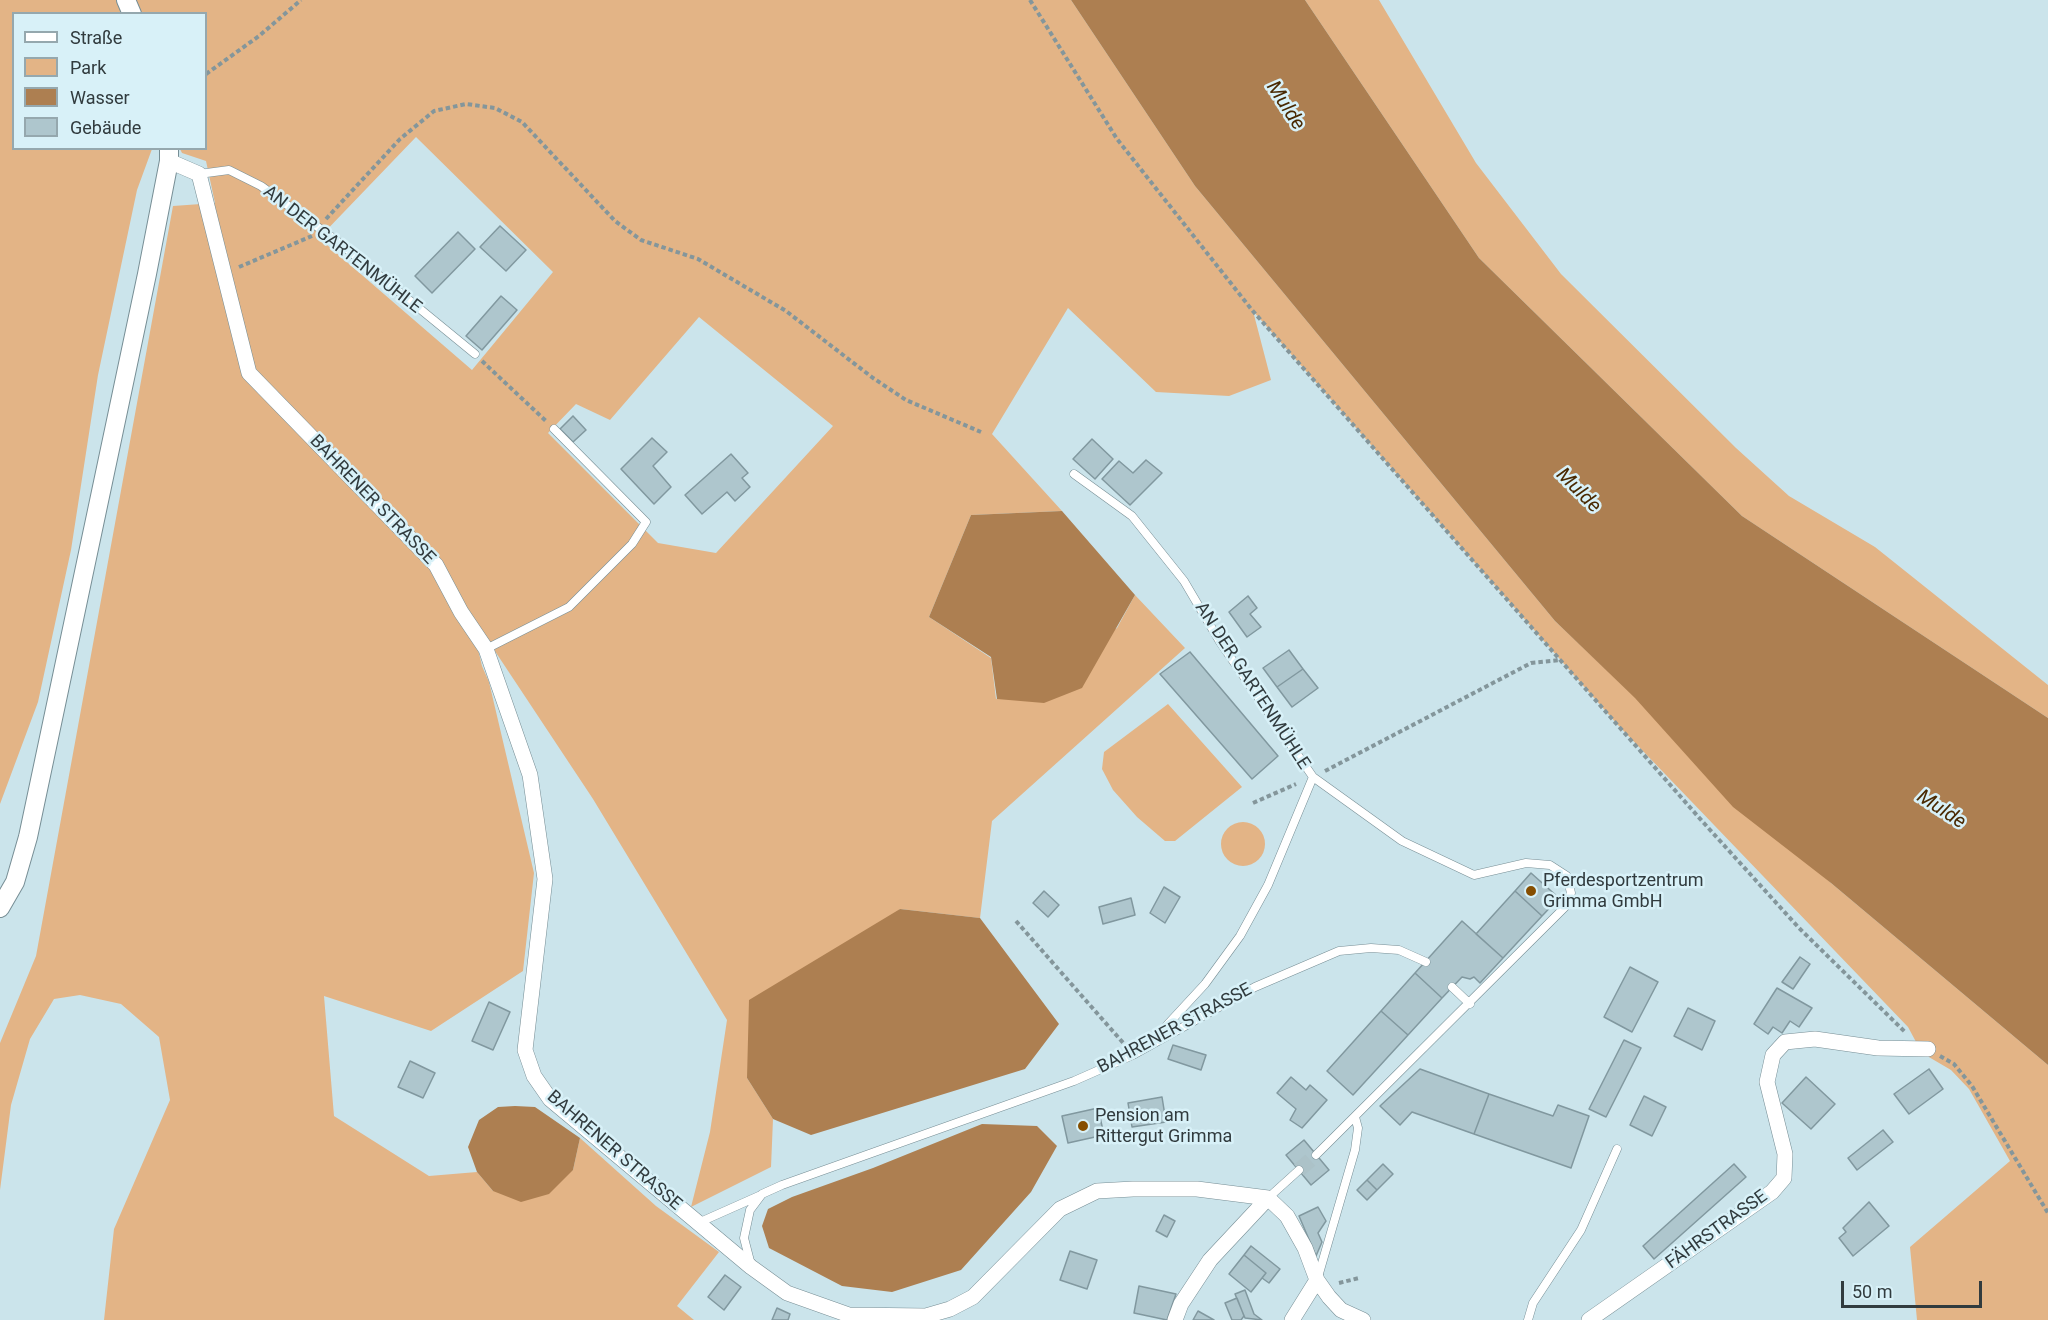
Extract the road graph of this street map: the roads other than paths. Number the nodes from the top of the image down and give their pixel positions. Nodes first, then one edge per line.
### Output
1 (169, 155) edge
2 (199, 174) junction
3 (475, 354) road end
4 (554, 429) road end
5 (1074, 474) dead end
6 (486, 649) junction
7 (1313, 777) junction
8 (0, 908) edge
9 (1426, 962) dead end
10 (1452, 987) dead end
11 (1470, 1004) junction
12 (1151, 1043) junction
13 (1928, 1049) road end
14 (1355, 1117) junction
15 (1617, 1149) dead end
16 (1316, 1155) tunnel mouth
17 (1299, 1170) tunnel mouth
18 (762, 1194) junction
19 (1268, 1198) junction
20 (698, 1223) junction
21 (751, 1267) junction
22 (1317, 1280) junction
23 (849, 1318) edge
24 (1174, 1320) edge
25 (1292, 1320) edge
26 (1363, 1320) edge
27 (1528, 1320) edge
28 (1589, 1320) edge

1 - 2 street
1 - 8 street
2 - 3 lane, AN DER GARTENMÜHLE
2 - 6 street, BAHRENER STRASSE
4 - 6 lane
5 - 7 lane, AN DER GARTENMÜHLE
6 - 20 street, BAHRENER STRASSE
7 - 11 lane
7 - 12 lane, AN DER GARTENMÜHLE
9 - 12 lane, BAHRENER STRASSE
10 - 11 lane
11 - 14 lane
12 - 18 lane, BAHRENER STRASSE
13 - 28 street, FÄHRSTRASSE
14 - 16 lane
14 - 22 lane
15 - 27 lane
17 - 19 lane
18 - 20 lane, BAHRENER STRASSE
18 - 21 lane
19 - 22 street
19 - 23 street, BAHRENER STRASSE
19 - 24 street
20 - 21 street, BAHRENER STRASSE
21 - 23 street, BAHRENER STRASSE
22 - 25 street
22 - 26 street

